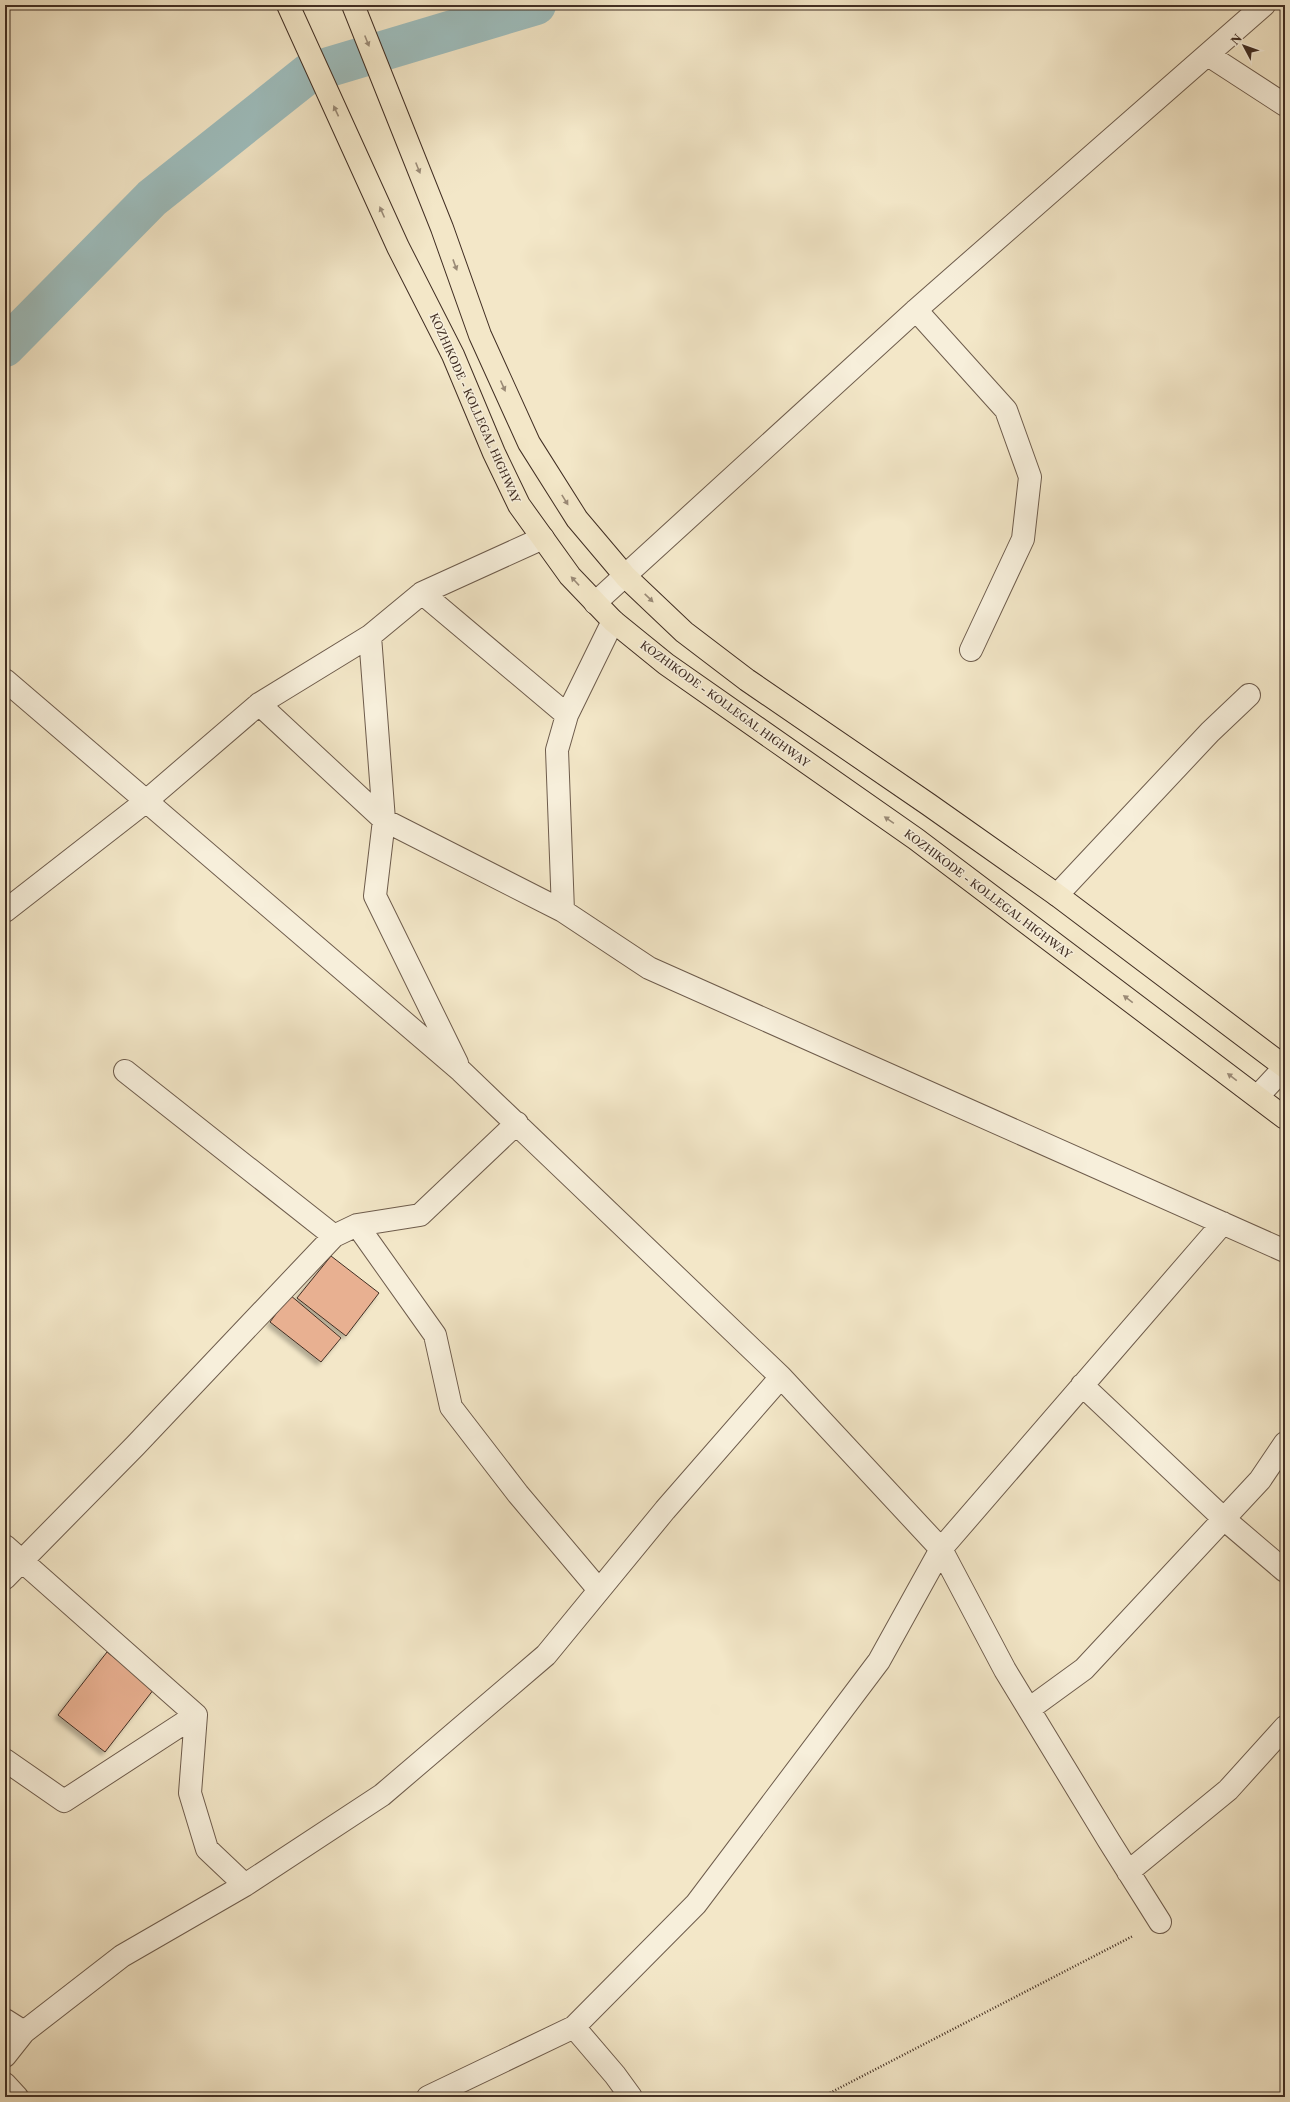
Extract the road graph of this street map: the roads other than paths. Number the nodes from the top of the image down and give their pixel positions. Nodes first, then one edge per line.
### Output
1 (288, 5) edge
2 (353, 5) edge
3 (1264, 5) edge
4 (1208, 55) junction
5 (1285, 105) edge
6 (916, 310) junction
7 (543, 538) junction
8 (626, 577) junction
9 (422, 593) junction
10 (595, 603) junction
11 (613, 621) junction
12 (370, 636) junction
13 (970, 650) dead end
14 (5, 680) edge
15 (1249, 695) dead end
16 (259, 704) junction
17 (567, 716) junction
18 (145, 802) junction
19 (384, 820) junction
20 (1057, 895) junction
21 (5, 911) edge
22 (563, 912) junction
23 (1285, 1067) edge
24 (125, 1071) dead end
25 (461, 1071) junction
26 (1258, 1096) junction
27 (1285, 1118) edge
28 (517, 1124) junction
29 (1223, 1223) junction
30 (357, 1225) junction
31 (334, 1236) junction
32 (1285, 1251) edge
33 (782, 1377) junction
34 (1082, 1385) junction
35 (1285, 1443) edge
36 (1224, 1519) junction
37 (5, 1546) edge
38 (941, 1549) junction
39 (23, 1560) junction
40 (1285, 1571) edge
41 (5, 1578) edge
42 (599, 1590) junction
43 (1029, 1709) junction
44 (196, 1715) junction
45 (1285, 1727) edge
46 (5, 1760) edge
47 (1128, 1872) junction
48 (245, 1885) junction
49 (1160, 1922) road end
50 (5, 2020) edge
51 (574, 2027) junction
52 (24, 2032) junction
53 (5, 2056) edge
54 (5, 2084) edge
55 (17, 2097) edge
56 (428, 2097) edge
57 (631, 2097) edge

7 -> 1 highway, KOZHIKODE - KOLLEGAL HIGHWAY
2 -> 8 highway
3 - 4 street
4 - 5 street
4 - 6 street
6 - 8 street
6 - 13 street
7 - 9 street
10 -> 7 highway, KOZHIKODE - KOLLEGAL HIGHWAY
8 - 10 street
8 -> 20 highway
9 - 12 street
9 - 17 street
10 - 11 highway, KOZHIKODE - KOLLEGAL HIGHWAY
11 - 17 street
26 -> 11 highway, KOZHIKODE - KOLLEGAL HIGHWAY
12 - 16 street
12 - 19 street
14 - 18 street
15 - 20 street
16 - 18 street
16 - 19 street
17 - 22 street
18 - 21 street
18 - 25 street
19 - 22 street
19 - 25 street
20 - 23 highway
22 - 29 street
23 - 26 street
24 - 31 street
25 - 28 street
26 - 27 highway, KOZHIKODE - KOLLEGAL HIGHWAY
28 - 30 street
28 - 33 street
29 - 32 street
29 - 34 street
30 - 31 street
30 - 42 street
31 - 39 street
33 - 38 street
33 - 42 street
34 - 36 street
34 - 38 street
35 - 36 street
36 - 40 street
36 - 43 street
37 - 39 street
38 - 43 street
38 - 51 street
39 - 41 street
39 - 44 street
42 - 48 street
43 - 47 street
44 - 46 street
44 - 48 street
45 - 47 street
47 - 49 street
48 - 52 street
50 - 52 street
51 - 56 street
51 - 57 street
52 - 53 street
54 - 55 street

